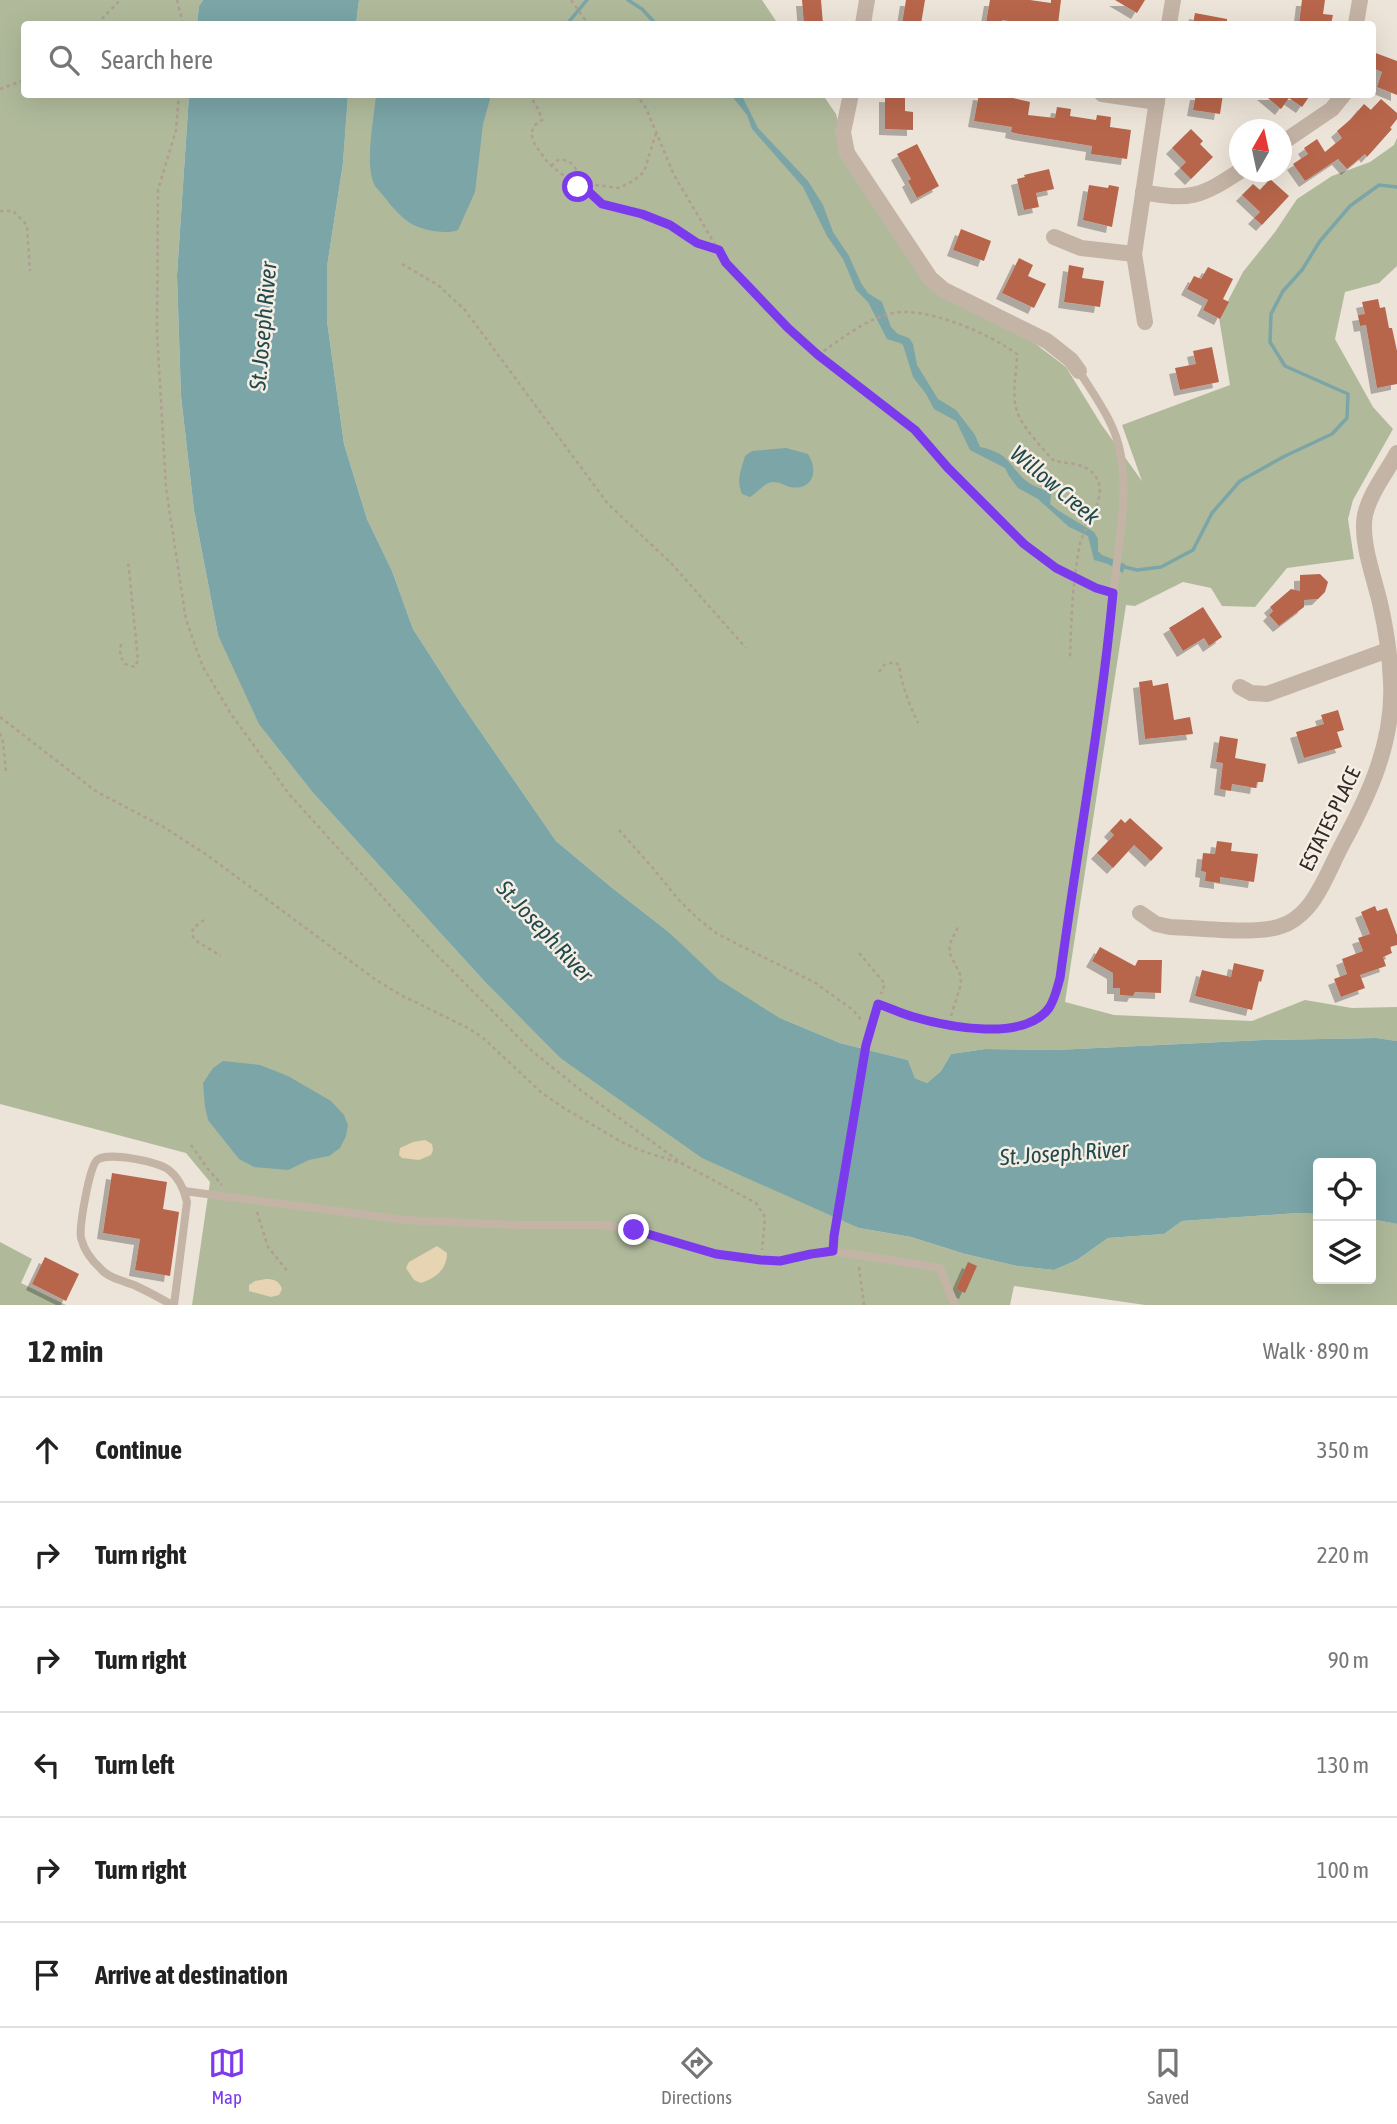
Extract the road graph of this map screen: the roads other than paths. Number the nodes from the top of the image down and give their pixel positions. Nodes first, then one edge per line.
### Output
1 (867, 0) edge
2 (1173, 0) edge
3 (1360, 0) edge
4 (864, 21) edge
5 (1170, 21) edge
6 (1356, 21) edge
7 (850, 98) edge
8 (1158, 98) edge
9 (1341, 98) edge
10 (1292, 136) edge
11 (1229, 178) edge
12 (1143, 192) junction
13 (1054, 237) dead end
14 (1134, 254) junction
15 (1145, 322) dead end
16 (1079, 371) joint
17 (1397, 453) edge
18 (1388, 650) junction
19 (1240, 687) dead end
20 (1140, 913) dead end
21 (184, 1191) junction
22 (833, 1251) junction
23 (173, 1305) edge
24 (956, 1305) edge

1 - 4 street
2 - 5 street
3 - 6 street
7 - 16 street
8 - 12 street
9 - 10 street
11 - 12 street
12 - 14 street
13 - 14 street
14 - 15 street
16 - 22 lane
17 - 18 street, ESTATES PLACE
18 - 19 street
18 - 20 street, ESTATES PLACE
21 - 22 lane
21 - 23 lane
21 - 23 lane
22 - 24 lane

